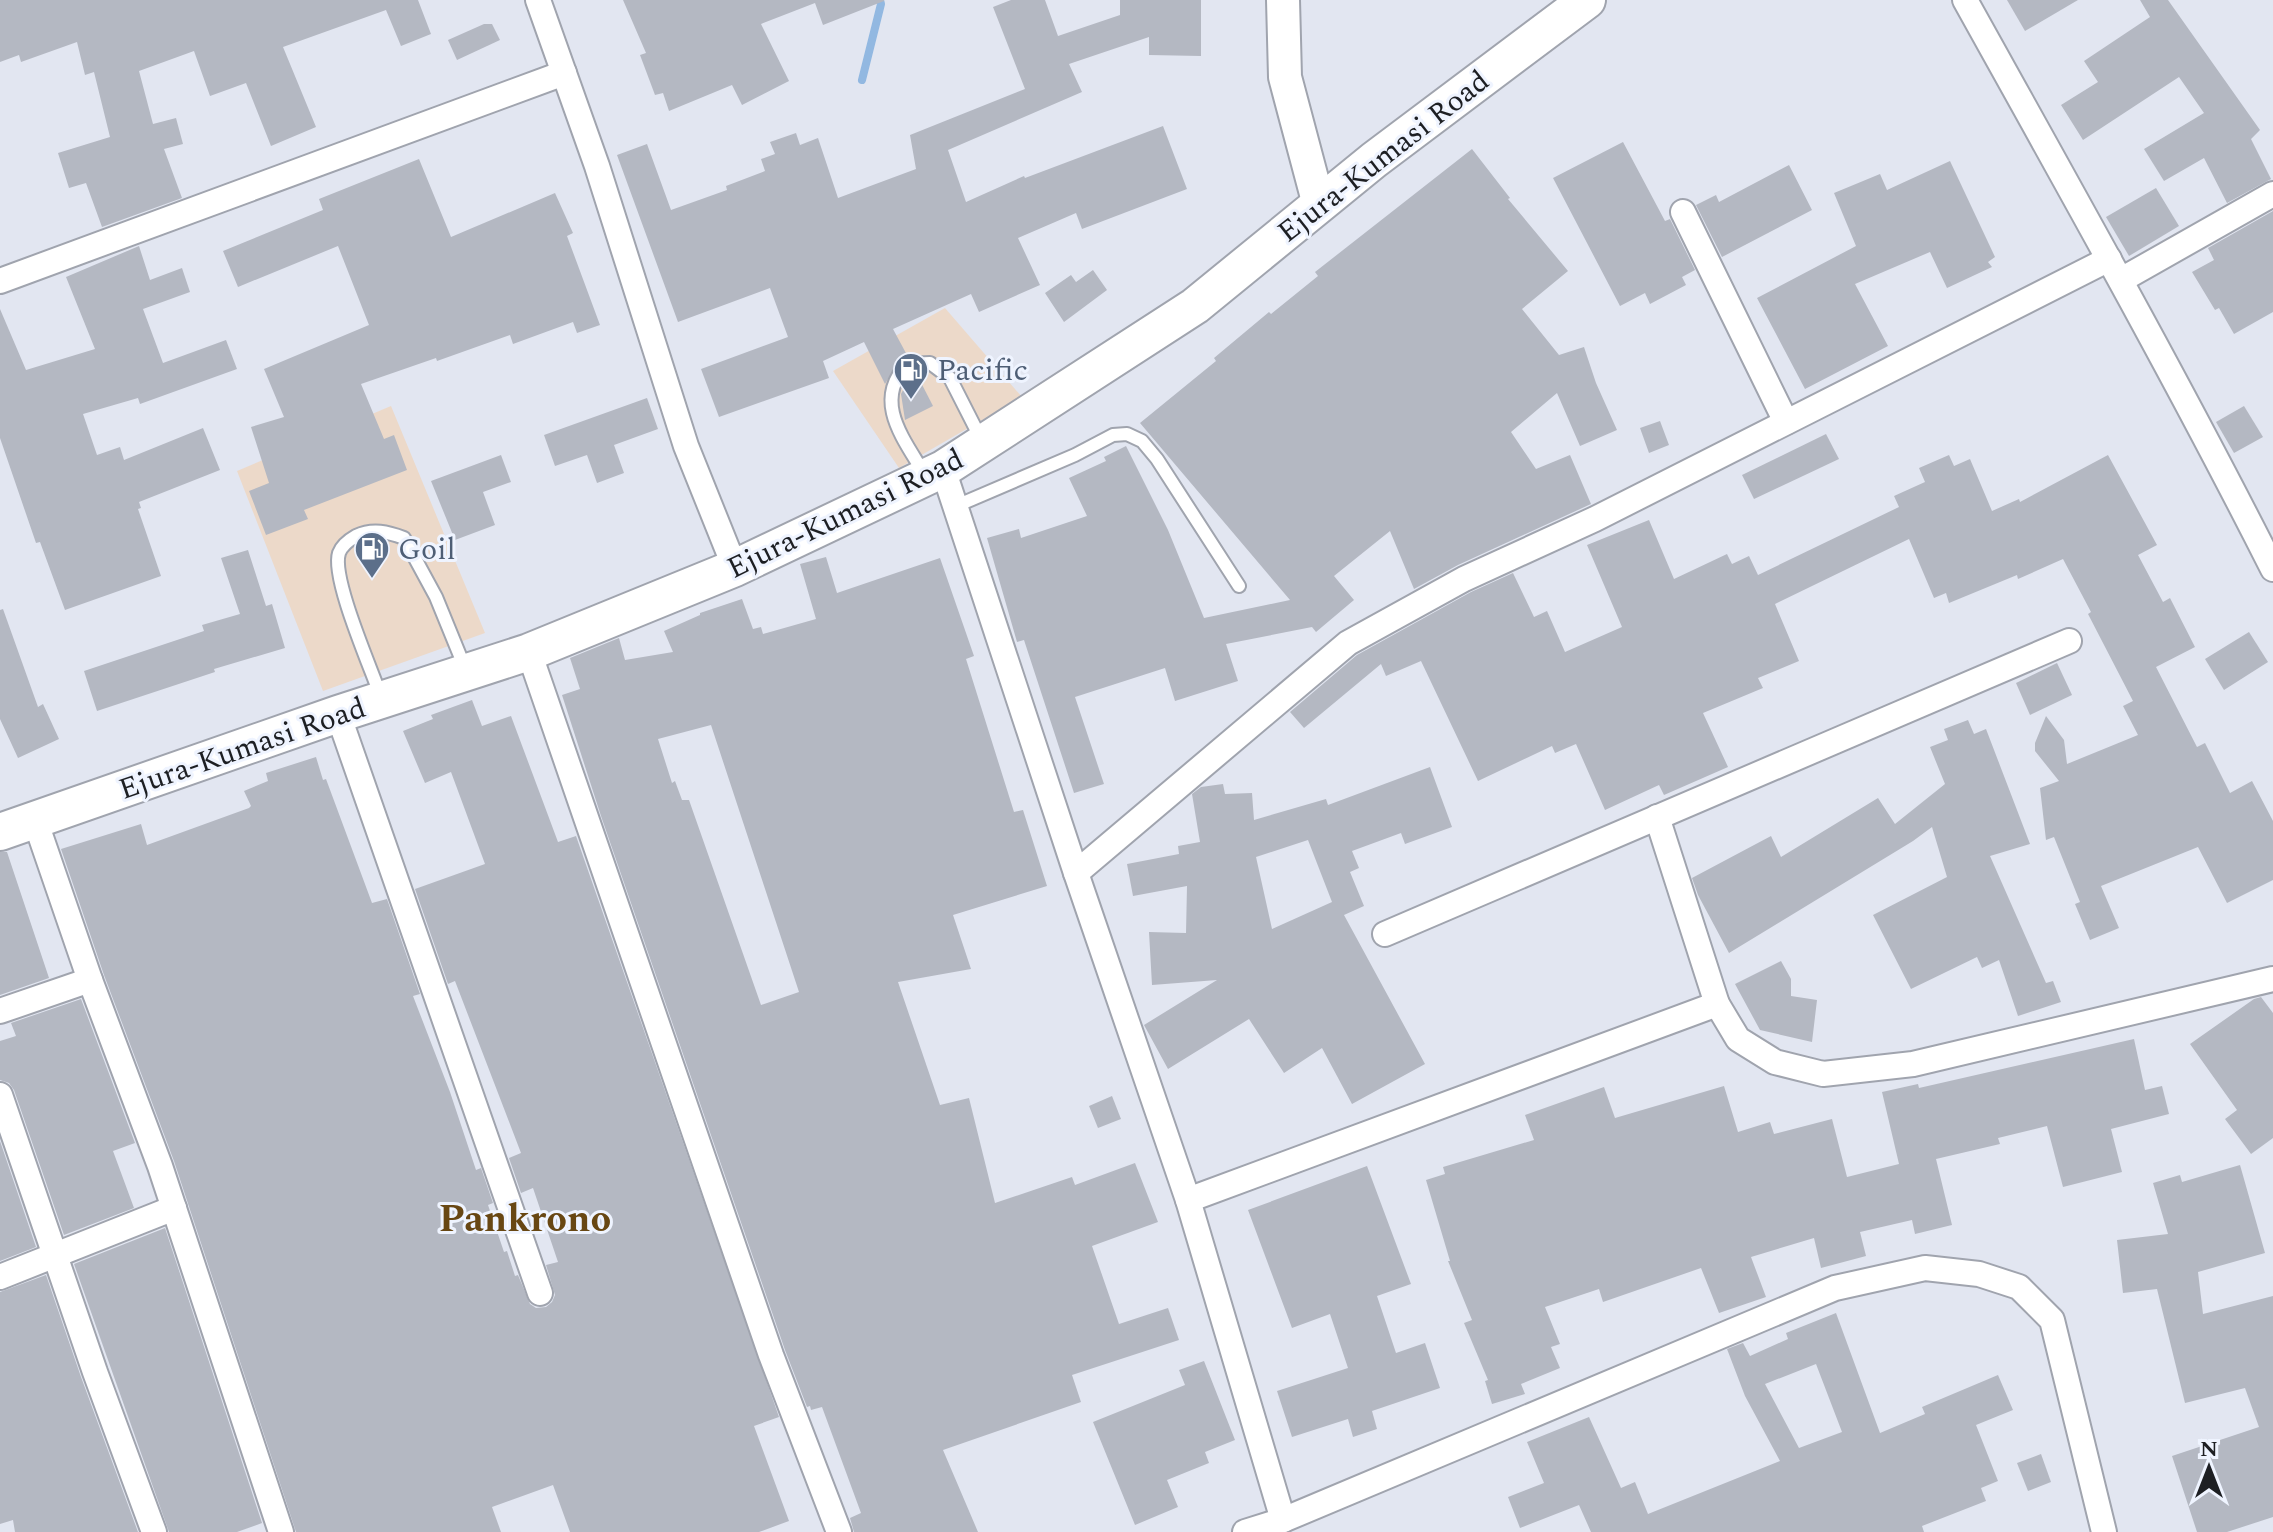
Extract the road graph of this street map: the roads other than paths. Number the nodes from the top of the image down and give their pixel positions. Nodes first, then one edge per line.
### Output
1 (538, 0) edge
2 (1283, 0) edge
3 (1587, 0) edge
4 (1965, 0) edge
5 (564, 73) junction
6 (2273, 194) edge
7 (1319, 205) junction
8 (1683, 212) dead end
9 (2115, 269) junction
10 (0, 281) edge
11 (1786, 422) junction
12 (984, 445) junction
13 (935, 474) junction
14 (956, 506) junction
15 (735, 568) junction
16 (2273, 569) edge
17 (1239, 586) dead end
18 (2069, 641) dead end
19 (529, 652) junction
20 (467, 673) junction
21 (382, 700) junction
22 (338, 714) junction
23 (1657, 817) junction
24 (35, 820) junction
25 (0, 832) edge
26 (1076, 873) junction
27 (1385, 934) dead end
28 (2273, 979) edge
29 (90, 980) junction
30 (1717, 1004) junction
31 (0, 1011) edge
32 (0, 1095) edge
33 (1188, 1200) junction
34 (174, 1208) junction
35 (55, 1256) junction
36 (0, 1277) edge
37 (540, 1293) dead end
38 (1283, 1520) junction
39 (154, 1532) edge
40 (281, 1532) edge
41 (839, 1532) edge
42 (1245, 1532) edge
43 (2104, 1532) edge

1 - 5 street
2 - 7 main road
3 - 7 main road, Ejura-Kumasi Road
4 - 9 street
5 - 10 street
5 - 15 street
6 - 9 street
7 - 12 main road, Ejura-Kumasi Road
8 - 11 street
9 - 11 street
9 - 16 street
11 - 26 street
12 - 13 main road, Ejura-Kumasi Road
12 - 13 lane
13 - 14 street
13 - 15 main road, Ejura-Kumasi Road
14 - 17 lane
14 - 26 street
15 - 19 main road, Ejura-Kumasi Road
18 - 23 street
19 - 20 main road, Ejura-Kumasi Road
19 - 41 street
20 - 21 main road, Ejura-Kumasi Road
20 - 21 lane
21 - 22 main road, Ejura-Kumasi Road
22 - 24 main road, Ejura-Kumasi Road
22 - 37 street
23 - 27 street
23 - 30 street
24 - 25 main road, Ejura-Kumasi Road
24 - 29 street
26 - 33 street
28 - 30 street
29 - 31 street
29 - 34 street
30 - 33 street
32 - 35 street
33 - 38 street
34 - 35 street
34 - 40 street
35 - 36 street
35 - 39 street
38 - 42 street
38 - 43 street

